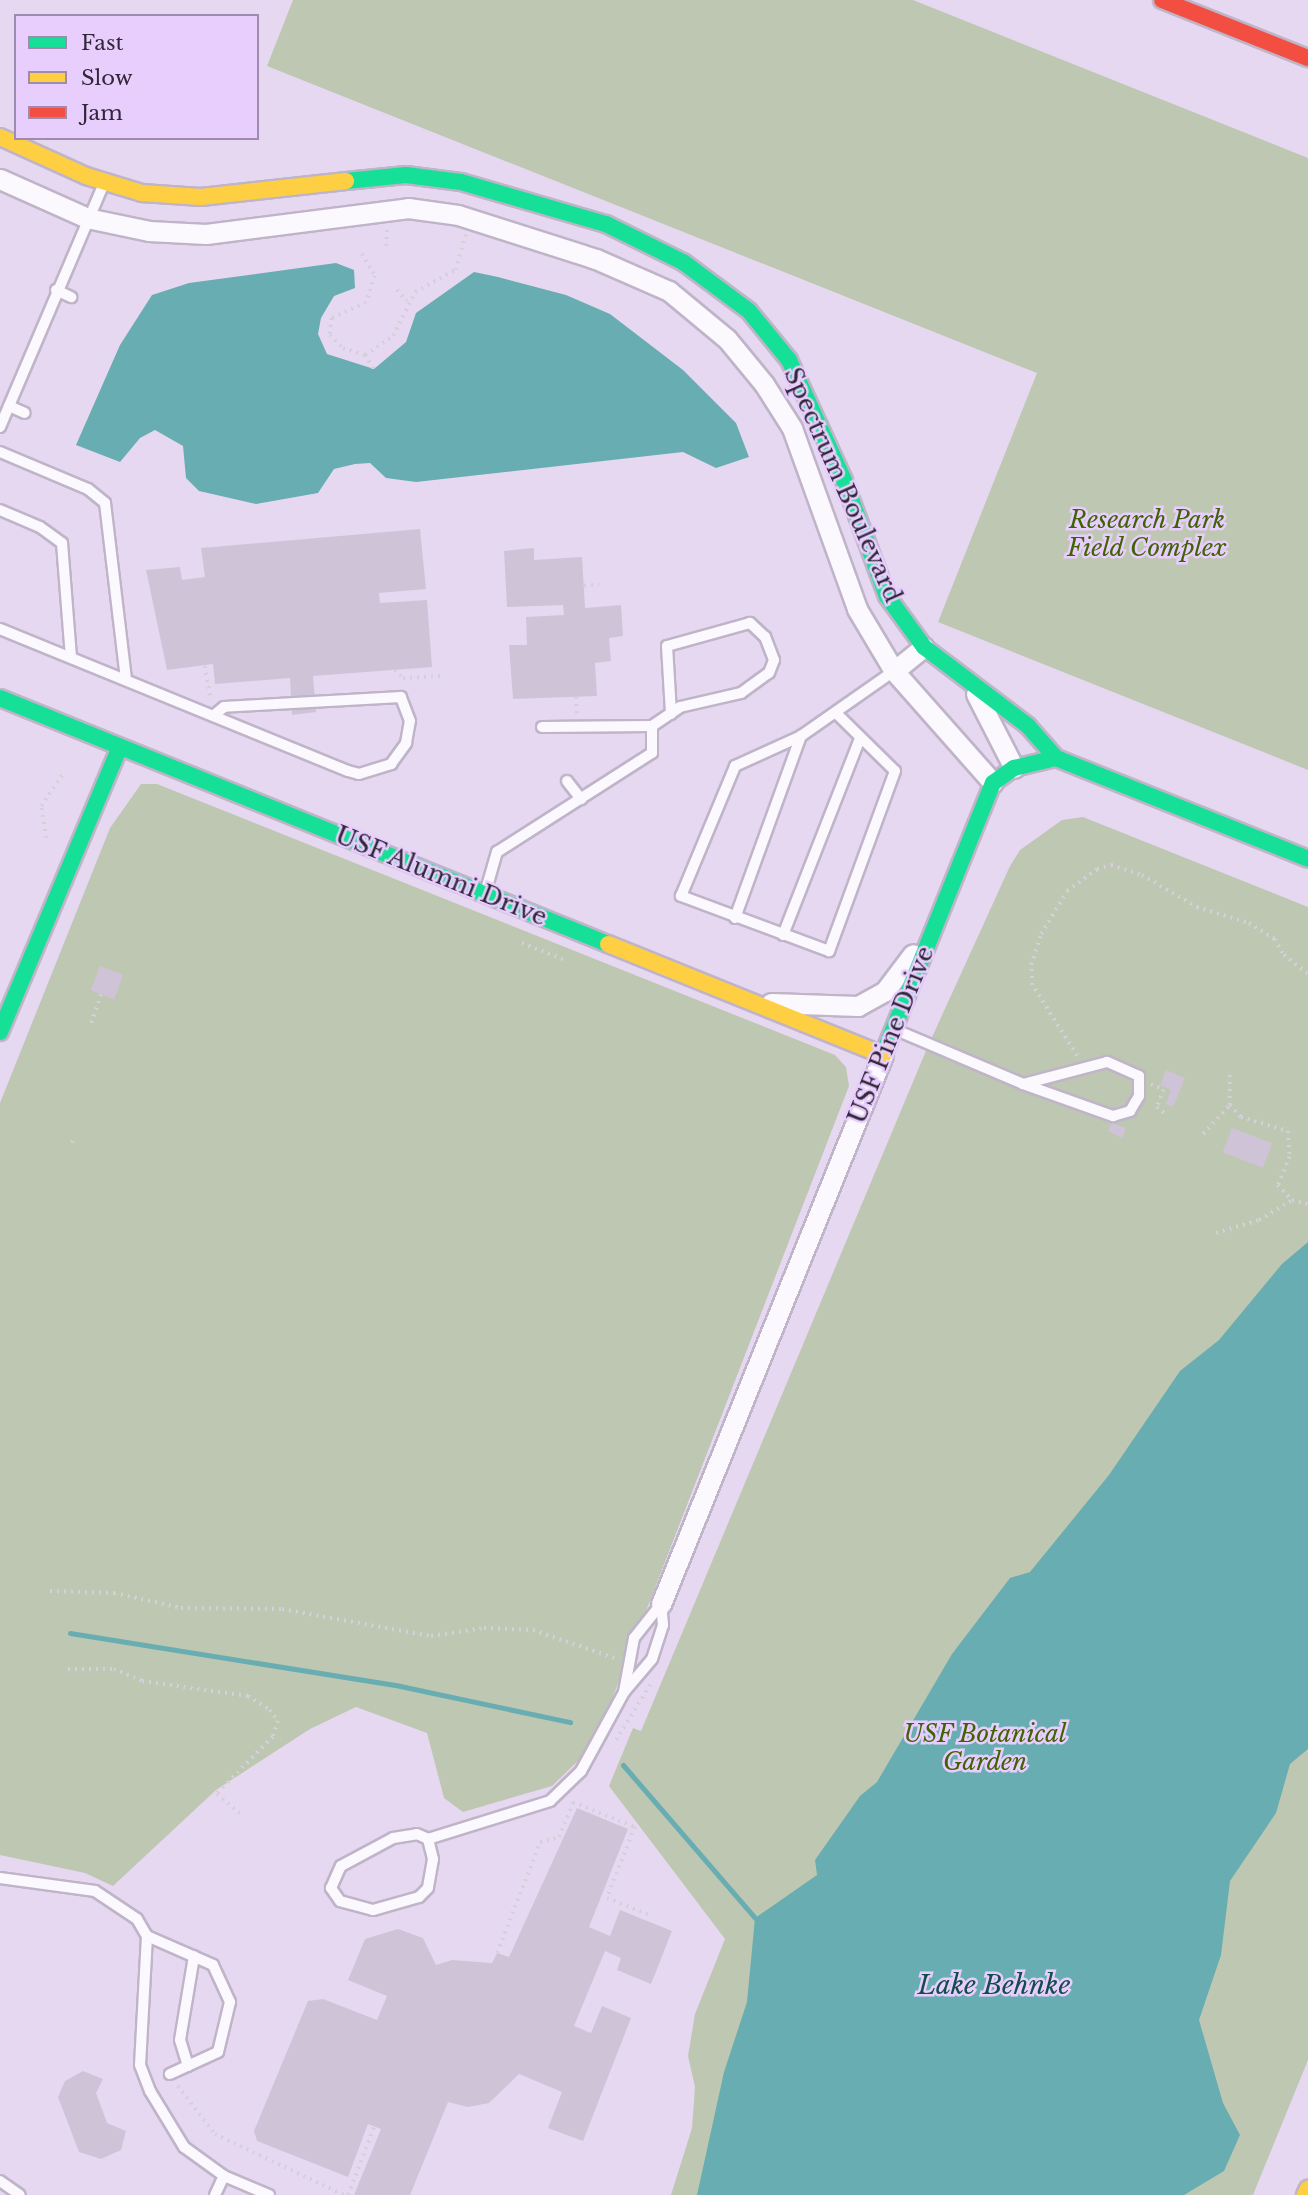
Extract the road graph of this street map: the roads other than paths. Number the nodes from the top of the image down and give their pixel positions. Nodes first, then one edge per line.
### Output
1 (1162, 0) edge
2 (1308, 58) edge
3 (0, 137) edge
4 (0, 179) edge
5 (105, 181) junction
6 (87, 218) junction
7 (606, 224) junction
8 (596, 259) junction
9 (56, 290) junction
10 (72, 298) dead end
11 (9, 407) junction
12 (24, 413) dead end
13 (0, 427) edge
14 (0, 452) edge
15 (0, 510) edge
16 (0, 629) edge
17 (925, 647) junction
18 (71, 657) junction
19 (894, 671) junction
20 (126, 679) junction
21 (968, 680) junction
22 (0, 698) edge
23 (671, 713) junction
24 (838, 714) junction
25 (213, 716) junction
26 (652, 726) junction
27 (542, 727) dead end
28 (801, 736) junction
29 (860, 739) junction
30 (120, 747) junction
31 (1056, 758) junction
32 (1014, 768) junction
33 (567, 781) dead end
34 (993, 783) junction
35 (581, 799) junction
36 (1308, 859) edge
37 (484, 894) junction
38 (942, 908) junction
39 (735, 918) junction
40 (783, 934) junction
41 (750, 1001) junction
42 (892, 1029) junction
43 (0, 1032) edge
44 (883, 1055) junction
45 (1023, 1084) junction
46 (662, 1604) junction
47 (624, 1692) junction
48 (428, 1839) junction
49 (0, 1878) edge
50 (147, 1937) junction
51 (194, 1955) junction
52 (188, 2066) junction
53 (170, 2074) dead end
54 (224, 2176) junction
55 (0, 2181) edge
56 (1308, 2189) edge
57 (20, 2195) edge
58 (215, 2195) edge
59 (269, 2195) edge
60 (1306, 2195) edge

1 - 2 street
3 - 5 street, Spectrum Boulevard
4 - 6 street, Spectrum Boulevard
5 - 6 lane
5 - 7 street, Spectrum Boulevard
6 - 8 street, Spectrum Boulevard
6 - 9 lane
7 - 8 street
7 - 17 street, Spectrum Boulevard
8 - 19 street, Spectrum Boulevard
9 - 10 lane
9 - 11 lane
11 - 12 lane
11 - 13 lane
14 - 20 lane
15 - 18 lane
16 - 18 lane
17 - 19 street
17 - 21 street, Spectrum Boulevard
18 - 20 lane
19 - 24 lane
19 - 34 street, Spectrum Boulevard
20 - 25 lane
21 - 31 street, Spectrum Boulevard
21 - 32 street, Spectrum Boulevard
22 - 30 street, USF Alumni Drive
23 - 23 lane
23 - 26 lane
24 - 28 lane
24 - 29 lane
25 - 25 lane
26 - 27 lane
26 - 35 lane
28 - 39 lane
28 - 39 lane
29 - 40 lane
29 - 40 lane
30 - 37 street, USF Alumni Drive
30 - 43 street
31 - 32 street
31 - 36 street
32 - 34 street
33 - 35 lane
34 - 38 street, USF Pine Drive
35 - 37 lane
37 - 41 street, USF Alumni Drive
38 - 41 street
38 - 42 street, USF Pine Drive
39 - 40 lane
41 - 44 street, USF Alumni Drive
42 - 44 street, USF Pine Drive
42 - 45 lane
44 - 46 street, USF Pine Drive
45 - 45 lane
46 - 47 lane
46 - 47 lane
47 - 48 lane
48 - 48 lane
49 - 50 lane
50 - 51 lane
50 - 54 lane
51 - 52 lane
51 - 52 lane
52 - 53 lane
54 - 58 lane
54 - 59 lane
55 - 57 lane
56 - 60 street

